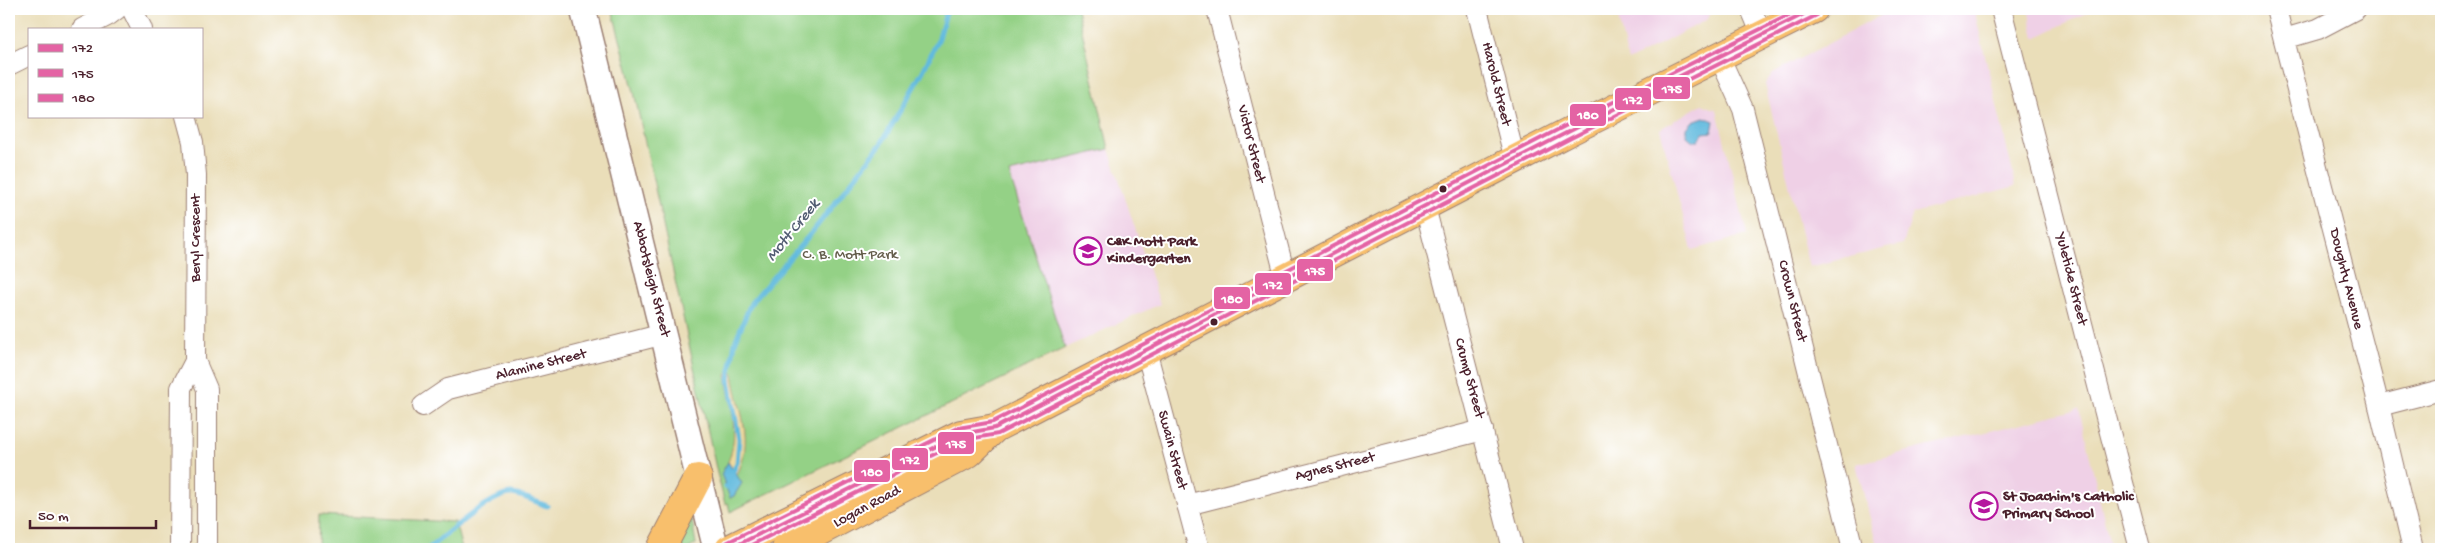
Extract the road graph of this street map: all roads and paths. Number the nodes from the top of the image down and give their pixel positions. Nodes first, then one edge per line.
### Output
1 (116, 9) edge
2 (132, 9) edge
3 (583, 9) edge
4 (1217, 9) edge
5 (1477, 9) edge
6 (1751, 9) edge
7 (1814, 9) edge
8 (2001, 9) edge
9 (2276, 9) edge
10 (2356, 9) edge
11 (84, 28) edge
12 (142, 28) edge
13 (1762, 35) junction
14 (2284, 39) junction
15 (28, 56) edge
16 (1719, 56) junction
17 (9, 65) edge
18 (187, 118) edge
19 (1515, 160) junction
20 (1425, 207) junction
21 (1286, 279) junction
22 (664, 334) junction
23 (1146, 350) junction
24 (195, 361) junction
25 (2441, 390) edge
26 (423, 406) dead end
27 (2379, 406) junction
28 (995, 428) junction
29 (1483, 430) junction
30 (698, 478) junction
31 (1187, 505) junction
32 (180, 549) edge
33 (208, 549) edge
34 (661, 549) edge
35 (716, 549) edge
36 (730, 549) edge
37 (786, 549) edge
38 (1199, 549) edge
39 (1513, 549) edge
40 (1853, 549) edge
41 (2140, 549) edge
42 (2413, 549) edge

1 - 11 street
2 - 12 street
3 - 22 street, Abbotsleigh Street
4 - 21 street, Victor Street
5 - 19 street, Harold Street
6 - 13 street
7 - 13 main road, Logan Road
8 - 41 street, Yuletide Street
9 - 14 street, Doughty Avenue
10 - 14 street
13 - 16 main road, Logan Road
14 - 27 street, Doughty Avenue
15 - 17 street
16 - 19 main road, Logan Road
16 - 40 street, Crown Street
18 - 24 street, Beryl Crescent
19 - 20 main road, Logan Road
20 - 21 main road, Logan Road
20 - 29 street, Crump Street
21 - 23 main road, Logan Road
22 - 26 street, Alamine Street
22 - 30 street, Abbotsleigh Street
23 - 28 main road, Logan Road
23 - 31 street, Swain Street
24 - 32 street, Beryl Crescent
24 - 33 street, Beryl Crescent
25 - 27 street
27 - 42 street, Doughty Avenue
28 - 36 main road, Logan Road
28 - 37 main road, Logan Road
29 - 31 street, Agnes Street
29 - 39 street, Crump Street
30 - 34 main road
30 - 35 street, Abbotsleigh Street
31 - 38 street, Swain Street

